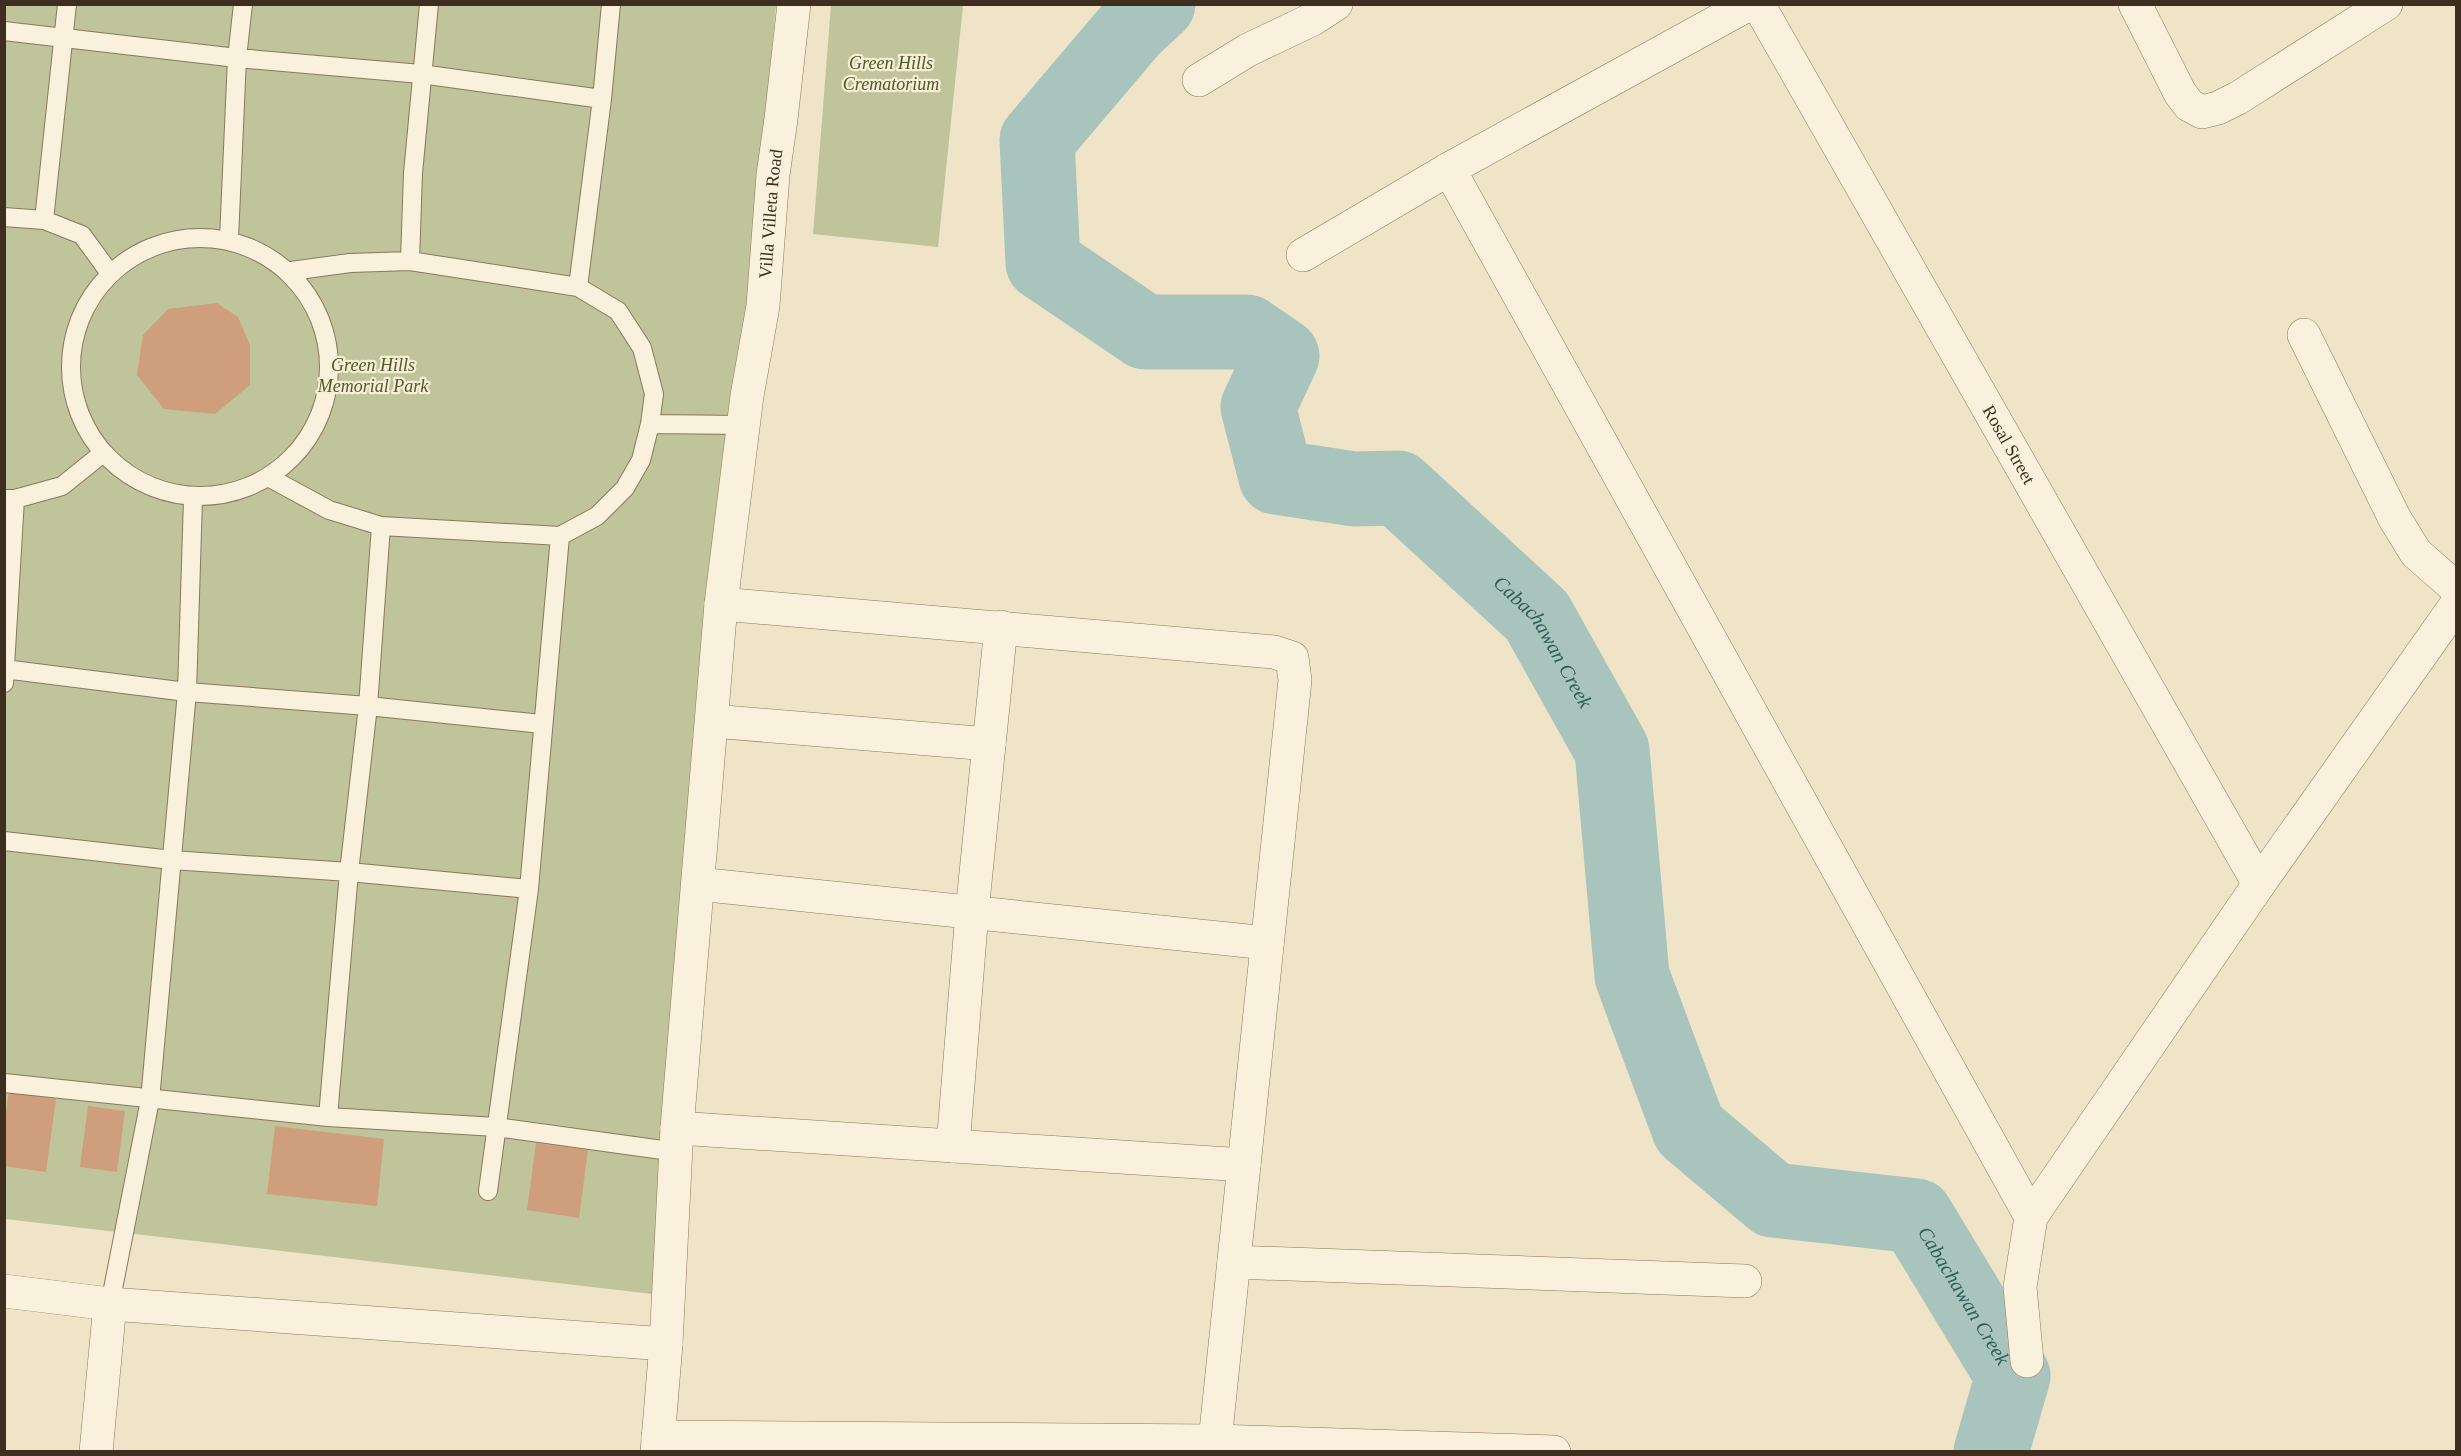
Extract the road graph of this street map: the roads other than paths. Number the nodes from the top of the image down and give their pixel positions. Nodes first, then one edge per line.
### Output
1 (66, 4) edge
2 (243, 4) edge
3 (429, 4) edge
4 (611, 4) edge
5 (794, 4) edge
6 (1336, 4) edge
7 (1749, 4) edge
8 (1758, 4) edge
9 (2135, 4) edge
10 (2386, 4) edge
11 (4, 31) edge
12 (63, 38) junction
13 (237, 58) junction
14 (421, 74) junction
15 (1199, 81) dead end
16 (602, 99) junction
17 (1449, 169) junction
18 (4, 217) edge
19 (44, 220) junction
20 (229, 239) junction
21 (1303, 255) dead end
22 (410, 261) junction
23 (291, 271) junction
24 (109, 272) junction
25 (578, 286) junction
26 (2304, 335) dead end
27 (650, 424) junction
28 (744, 425) junction
29 (103, 453) junction
30 (270, 478) junction
31 (10, 499) edge
32 (193, 499) junction
33 (381, 526) junction
34 (560, 536) junction
35 (2457, 588) edge
36 (721, 604) junction
37 (2457, 605) edge
38 (1001, 627) junction
39 (5, 674) edge
40 (187, 692) junction
41 (368, 706) junction
42 (711, 721) junction
43 (542, 724) junction
44 (989, 744) junction
45 (4, 841) edge
46 (172, 860) junction
47 (349, 872) junction
48 (698, 884) junction
49 (2259, 884) junction
50 (529, 890) junction
51 (972, 912) junction
52 (1266, 943) junction
53 (4, 1083) edge
54 (150, 1100) junction
55 (328, 1117) junction
56 (496, 1127) junction
57 (677, 1140) junction
58 (953, 1146) junction
59 (1244, 1165) junction
60 (488, 1191) dead end
61 (2031, 1217) junction
62 (1234, 1262) junction
63 (1745, 1281) dead end
64 (4, 1292) edge
65 (110, 1304) junction
66 (666, 1344) junction
67 (2027, 1361) dead end
68 (1215, 1441) junction
69 (658, 1444) edge
70 (96, 1452) edge
71 (1554, 1452) edge

1 - 12 lane
2 - 13 lane
3 - 14 lane
4 - 16 lane
5 - 28 street, Villa Villeta Road
6 - 15 street
7 - 17 street
8 - 49 street, Rosal Street
9 - 10 street
11 - 12 lane
12 - 13 lane
12 - 19 lane
13 - 14 lane
13 - 20 lane
14 - 16 lane
14 - 22 lane
16 - 25 lane
17 - 21 street
17 - 61 street
18 - 19 lane
19 - 24 lane
20 - 23 lane
20 - 24 lane
22 - 23 lane
22 - 25 lane
23 - 30 lane
24 - 29 lane
25 - 27 lane
26 - 35 street
27 - 28 lane
27 - 34 lane
28 - 36 street, Villa Villeta Road
29 - 31 lane
29 - 32 lane
30 - 32 lane
30 - 33 lane
31 - 39 lane
32 - 40 lane
33 - 34 lane
33 - 41 lane
34 - 43 lane
36 - 38 street
36 - 42 street, Villa Villeta Road
37 - 49 street
38 - 44 street
38 - 52 street
39 - 40 lane
40 - 41 lane
40 - 46 lane
41 - 43 lane
41 - 47 lane
42 - 44 street
42 - 48 street, Villa Villeta Road
43 - 50 lane
44 - 51 street
45 - 46 lane
46 - 47 lane
46 - 54 lane
47 - 50 lane
47 - 55 lane
48 - 51 street
48 - 57 street, Villa Villeta Road
49 - 61 street
50 - 56 lane
51 - 52 street
51 - 58 street
52 - 59 street
53 - 54 lane
54 - 55 lane
54 - 65 lane
55 - 56 lane
56 - 57 lane
56 - 60 lane
57 - 58 street
57 - 66 street, Villa Villeta Road
58 - 59 street
59 - 62 street
61 - 67 street
62 - 63 street
62 - 68 street
64 - 65 street
65 - 66 street
65 - 70 street
66 - 69 street, Villa Villeta Road
68 - 69 street
68 - 71 street

